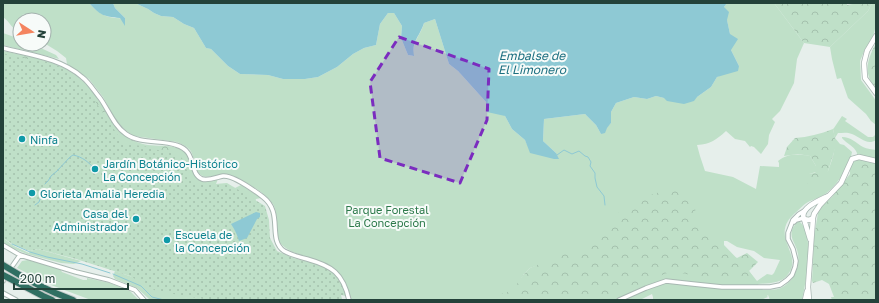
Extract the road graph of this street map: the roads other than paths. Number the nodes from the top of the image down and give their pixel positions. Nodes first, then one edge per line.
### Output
1 (876, 36) edge
2 (3, 48) edge
3 (876, 93) edge
4 (876, 161) edge
5 (828, 196) junction
6 (805, 210) junction
7 (813, 216) junction
8 (804, 218) junction
9 (790, 226) junction
10 (811, 242) junction
11 (3, 245) edge
12 (20, 255) junction
13 (3, 264) edge
14 (13, 265) dead end
15 (3, 275) edge
16 (808, 288) junction
17 (3, 293) edge
18 (16, 300) edge
19 (52, 300) edge
20 (73, 300) edge
21 (144, 300) edge
22 (349, 300) edge
23 (619, 300) edge
24 (805, 300) edge
25 (809, 300) edge

1 - 3 street
2 - 22 street
4 - 5 street
5 - 6 street
5 - 7 street
6 - 7 street
6 - 8 street
6 - 9 street
7 - 8 street
7 - 10 street
8 - 9 street
8 - 10 street
9 - 23 street
10 - 16 street
11 - 12 street
12 - 14 street
12 - 21 street
13 - 20 highway
15 - 19 highway
16 - 24 street
16 - 25 street
17 - 18 street

